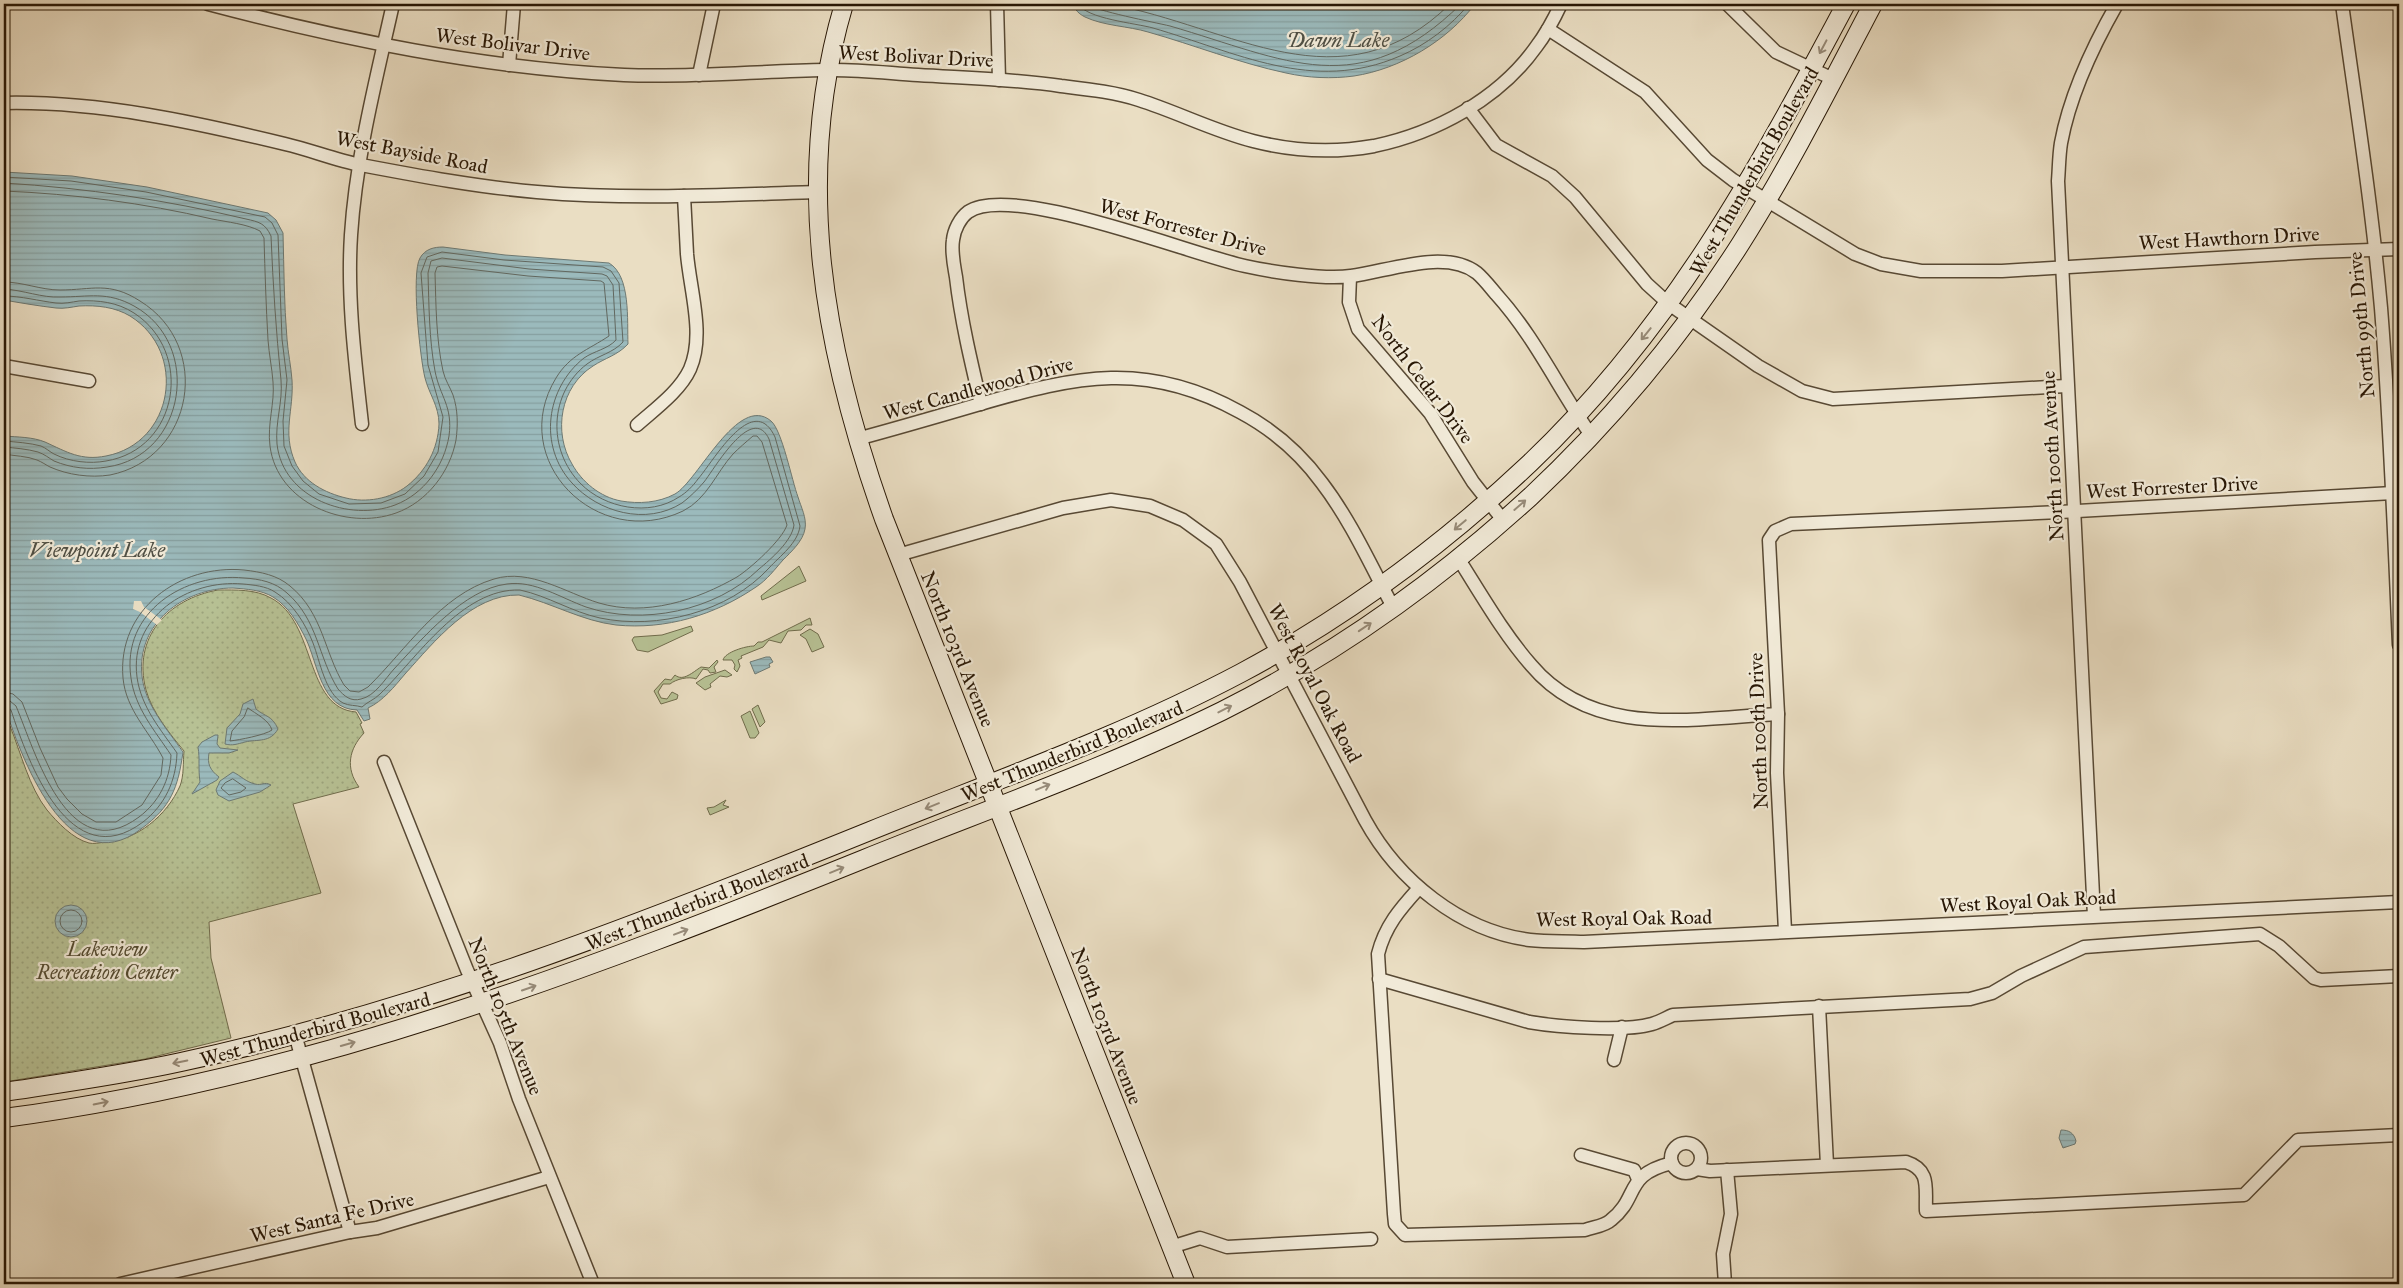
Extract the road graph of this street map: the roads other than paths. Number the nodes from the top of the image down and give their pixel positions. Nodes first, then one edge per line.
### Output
1 (208, 4) edge
2 (393, 4) edge
3 (514, 4) edge
4 (714, 4) edge
5 (844, 4) edge
6 (997, 4) edge
7 (1561, 4) edge
8 (1727, 4) edge
9 (1846, 4) edge
10 (1873, 4) edge
11 (2117, 4) edge
12 (2342, 4) edge
13 (252, 9) edge
14 (1548, 29) junction
15 (384, 44) junction
16 (509, 65) junction
17 (1811, 69) junction
18 (828, 70) junction
19 (699, 75) junction
20 (1833, 79) junction
21 (999, 80) junction
22 (4, 103) edge
23 (1468, 108) junction
24 (358, 165) junction
25 (1745, 188) junction
26 (818, 192) junction
27 (684, 196) junction
28 (1765, 201) junction
29 (2399, 249) edge
30 (2374, 250) junction
31 (2062, 267) junction
32 (1350, 277) junction
33 (1669, 304) junction
34 (1688, 319) junction
35 (4, 366) edge
36 (89, 381) dead end
37 (2066, 386) junction
38 (981, 404) junction
39 (1576, 414) junction
40 (362, 424) dead end
41 (637, 425) dead end
42 (1590, 436) junction
43 (857, 440) junction
44 (2393, 493) junction
45 (1488, 501) junction
46 (2074, 511) junction
47 (1503, 520) junction
48 (1775, 531) joint
49 (898, 555) junction
50 (1458, 558) junction
51 (1381, 585) junction
52 (1393, 607) junction
53 (2399, 645) edge
54 (1278, 653) junction
55 (1289, 674) junction
56 (1186, 701) junction
57 (1778, 714) junction
58 (1196, 724) junction
59 (384, 762) dead end
60 (989, 783) junction
61 (998, 805) junction
62 (854, 837) junction
63 (863, 859) junction
64 (1419, 888) junction
65 (2399, 902) edge
66 (2094, 916) junction
67 (1784, 931) junction
68 (2399, 976) edge
69 (1378, 979) junction
70 (473, 982) junction
71 (482, 1003) junction
72 (1819, 1006) junction
73 (1622, 1028) junction
74 (295, 1034) junction
75 (301, 1057) junction
76 (1614, 1060) dead end
77 (4, 1092) edge
78 (4, 1118) edge
79 (2399, 1134) edge
80 (1581, 1156) dead end
81 (1672, 1164) junction
82 (1827, 1165) junction
83 (1697, 1169) junction
84 (1727, 1170) junction
85 (550, 1177) junction
86 (1638, 1179) junction
87 (350, 1232) junction
88 (1371, 1239) dead end
89 (1171, 1247) junction
90 (120, 1284) edge
91 (593, 1284) edge
92 (1186, 1284) edge
93 (1725, 1284) edge

1 - 13 street, West Bolivar Drive
2 - 15 street
3 - 16 street
4 - 19 street
5 - 18 street, North 103rd Avenue
6 - 21 street
7 - 14 street, West Bolivar Drive
8 - 17 street
9 -> 17 street, West Thunderbird Boulevard
10 - 20 street, West Thunderbird Boulevard
11 - 31 street, North 100th Avenue
12 - 30 street, North 99th Drive
13 - 15 street, West Bolivar Drive
14 - 23 street, West Bolivar Drive
14 - 25 street, West Hawthorn Drive
15 - 16 street, West Bolivar Drive
15 - 24 street
16 - 19 street, West Bolivar Drive
17 - 20 street
17 - 25 street, West Thunderbird Boulevard
18 - 19 street, West Bolivar Drive
18 - 21 street, West Bolivar Drive
18 - 26 street, North 103rd Avenue
20 - 28 street, West Thunderbird Boulevard
21 - 23 street, West Bolivar Drive
22 - 24 street, West Bayside Road
23 - 33 street
24 - 27 street, West Bayside Road
24 - 40 street
25 - 28 street, West Hawthorn Drive
25 - 33 street, West Thunderbird Boulevard
26 - 27 street, West Bayside Road
26 - 43 street, North 103rd Avenue
27 - 41 street
28 - 31 street, West Hawthorn Drive
28 - 34 street, West Thunderbird Boulevard
29 - 30 street, West Hawthorn Drive
30 - 31 street, West Hawthorn Drive
30 - 44 street, North 99th Drive
31 - 37 street, North 100th Avenue
32 - 38 street, West Forrester Drive
32 - 39 street, West Forrester Drive
32 - 45 street, North Cedar Drive
33 - 34 street
33 -> 39 street, West Thunderbird Boulevard
34 - 37 street
34 - 42 street, West Thunderbird Boulevard
35 - 36 street
37 - 46 street, North 100th Avenue
38 - 43 street, West Candlewood Drive
38 - 51 street, West Candlewood Drive
39 - 42 street, West Forrester Drive
39 - 45 street, West Thunderbird Boulevard
47 -> 42 street, West Thunderbird Boulevard
43 - 49 street, North 103rd Avenue
44 - 46 street, West Forrester Drive
44 - 53 street, North 99th Drive
45 - 47 street, North Cedar Drive
45 -> 51 street, West Thunderbird Boulevard
46 - 48 street, West Forrester Drive
46 - 66 street, North 100th Avenue
47 - 50 street, West Thunderbird Boulevard
48 - 57 street, North 100th Drive
49 - 54 street, West Royal Oak Road
49 - 60 street, North 103rd Avenue
50 - 52 street, West Thunderbird Boulevard
50 - 57 street
51 - 52 street, West Candlewood Drive
51 - 54 street, West Thunderbird Boulevard
55 -> 52 street, West Thunderbird Boulevard
54 - 55 street, West Royal Oak Road
54 - 56 street, West Thunderbird Boulevard
58 -> 55 street, West Thunderbird Boulevard
55 - 64 street, West Royal Oak Road
56 - 58 street
56 - 60 street, West Thunderbird Boulevard
57 - 67 street, North 100th Drive
61 -> 58 street, West Thunderbird Boulevard
59 - 70 street, North 105th Avenue
60 - 61 street, North 103rd Avenue
60 -> 62 street, West Thunderbird Boulevard
61 - 63 street, West Thunderbird Boulevard
61 - 89 street, North 103rd Avenue
62 - 63 street
62 - 70 street, West Thunderbird Boulevard
71 -> 63 street, West Thunderbird Boulevard
64 - 67 street, West Royal Oak Road
64 - 69 street
65 - 66 street, West Royal Oak Road
66 - 67 street, West Royal Oak Road
68 - 72 street
69 - 73 street
69 - 86 street
70 - 71 street, North 105th Avenue
70 - 74 street, West Thunderbird Boulevard
75 -> 71 street, West Thunderbird Boulevard
71 - 85 street, North 105th Avenue
72 - 73 street
72 - 82 street
73 - 76 street
74 - 75 street
74 -> 77 street, West Thunderbird Boulevard
78 -> 75 street, West Thunderbird Boulevard
75 - 87 street
79 - 82 street
80 - 86 street
81 - 83 street
81 - 83 street
81 - 86 street
82 - 84 street
83 - 84 street
84 - 93 street
85 - 87 street, West Santa Fe Drive
85 - 91 street, North 105th Avenue
87 - 90 street, West Santa Fe Drive
88 - 89 street
89 - 92 street, North 103rd Avenue

